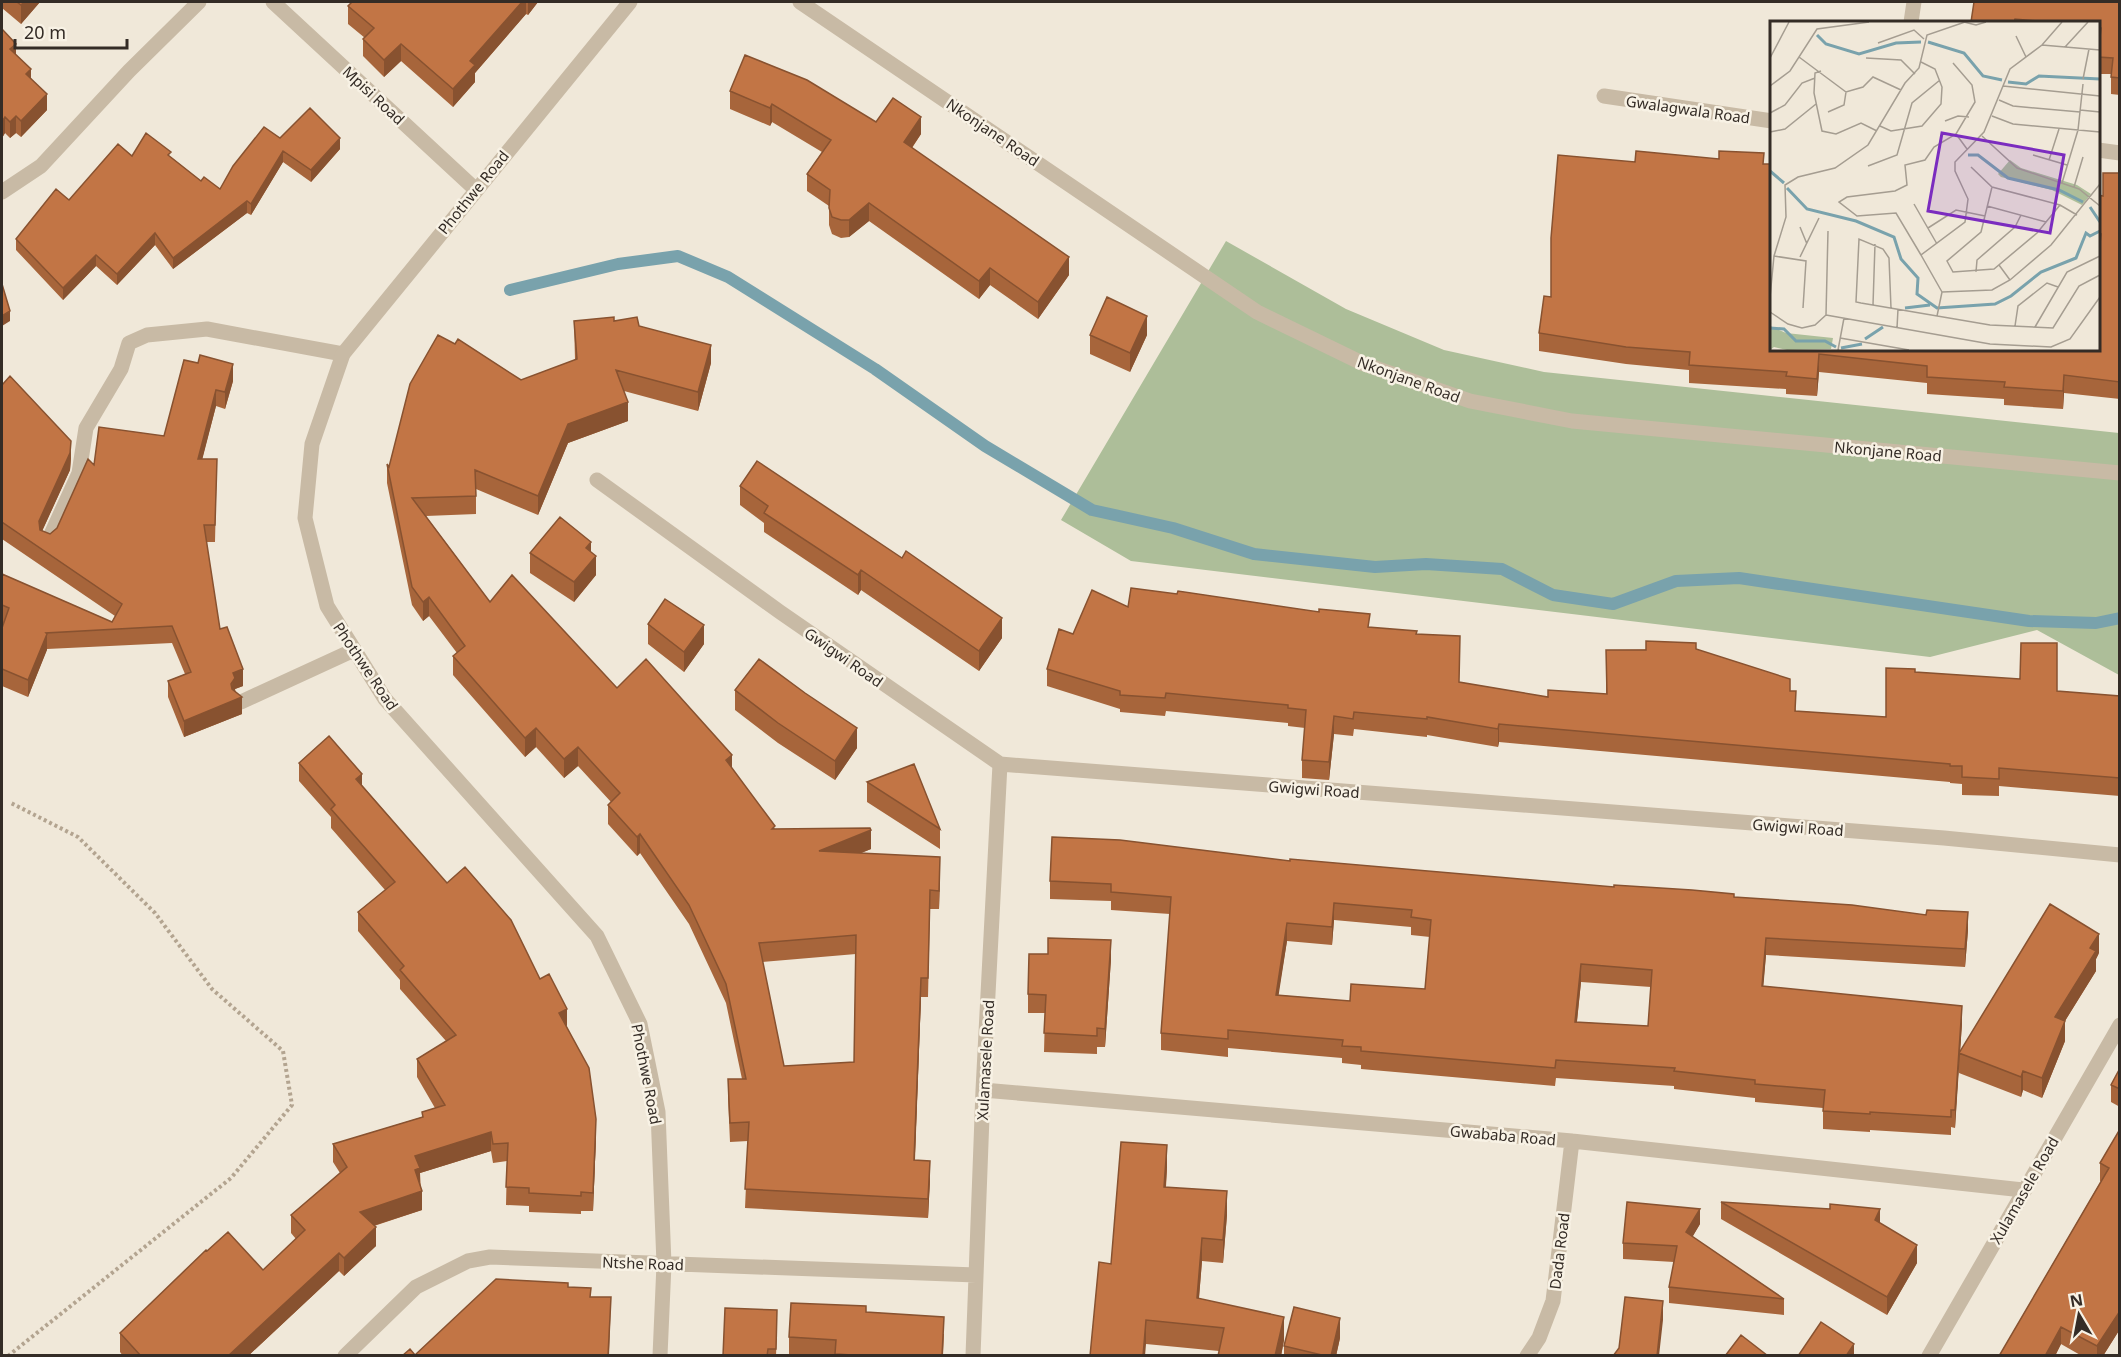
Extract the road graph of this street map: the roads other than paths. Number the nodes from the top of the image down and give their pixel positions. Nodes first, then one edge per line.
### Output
1 (199, 2) edge
2 (273, 2) edge
3 (630, 2) edge
4 (800, 2) edge
5 (1914, 2) edge
6 (1911, 21) edge
7 (1604, 96) dead end
8 (1770, 121) edge
9 (2100, 150) edge
10 (2120, 153) edge
11 (475, 189) junction
12 (2, 192) edge
13 (343, 354) junction
14 (2120, 473) edge
15 (597, 480) dead end
16 (48, 541) edge
17 (354, 651) junction
18 (241, 702) edge
19 (1000, 764) junction
20 (2120, 855) edge
21 (2120, 1025) edge
22 (983, 1090) junction
23 (1572, 1141) junction
24 (2023, 1191) junction
25 (664, 1264) junction
26 (976, 1275) junction
27 (345, 1356) edge
28 (660, 1356) edge
29 (973, 1356) edge
30 (1527, 1356) edge
31 (1929, 1356) edge

1 - 12 street
2 - 11 street, Mpisi Road
3 - 11 street, Phothwe Road
4 - 14 street, Nkonjane Road
5 - 6 street
7 - 8 street, Gwalagwala Road
9 - 10 street
11 - 13 street, Phothwe Road
13 - 16 street
13 - 17 street, Phothwe Road
15 - 19 street, Gwigwi Road
17 - 18 street
17 - 25 street, Phothwe Road
19 - 20 street, Gwigwi Road
19 - 22 street, Xulamasele Road
21 - 24 street, Xulamasele Road
22 - 23 street, Gwababa Road
22 - 26 street, Xulamasele Road
23 - 24 street, Gwababa Road
23 - 30 street, Dada Road
24 - 31 street, Xulamasele Road
25 - 26 street, Ntshe Road
25 - 27 street, Ntshe Road
25 - 28 street, Phothwe Road
26 - 29 street, Xulamasele Road

